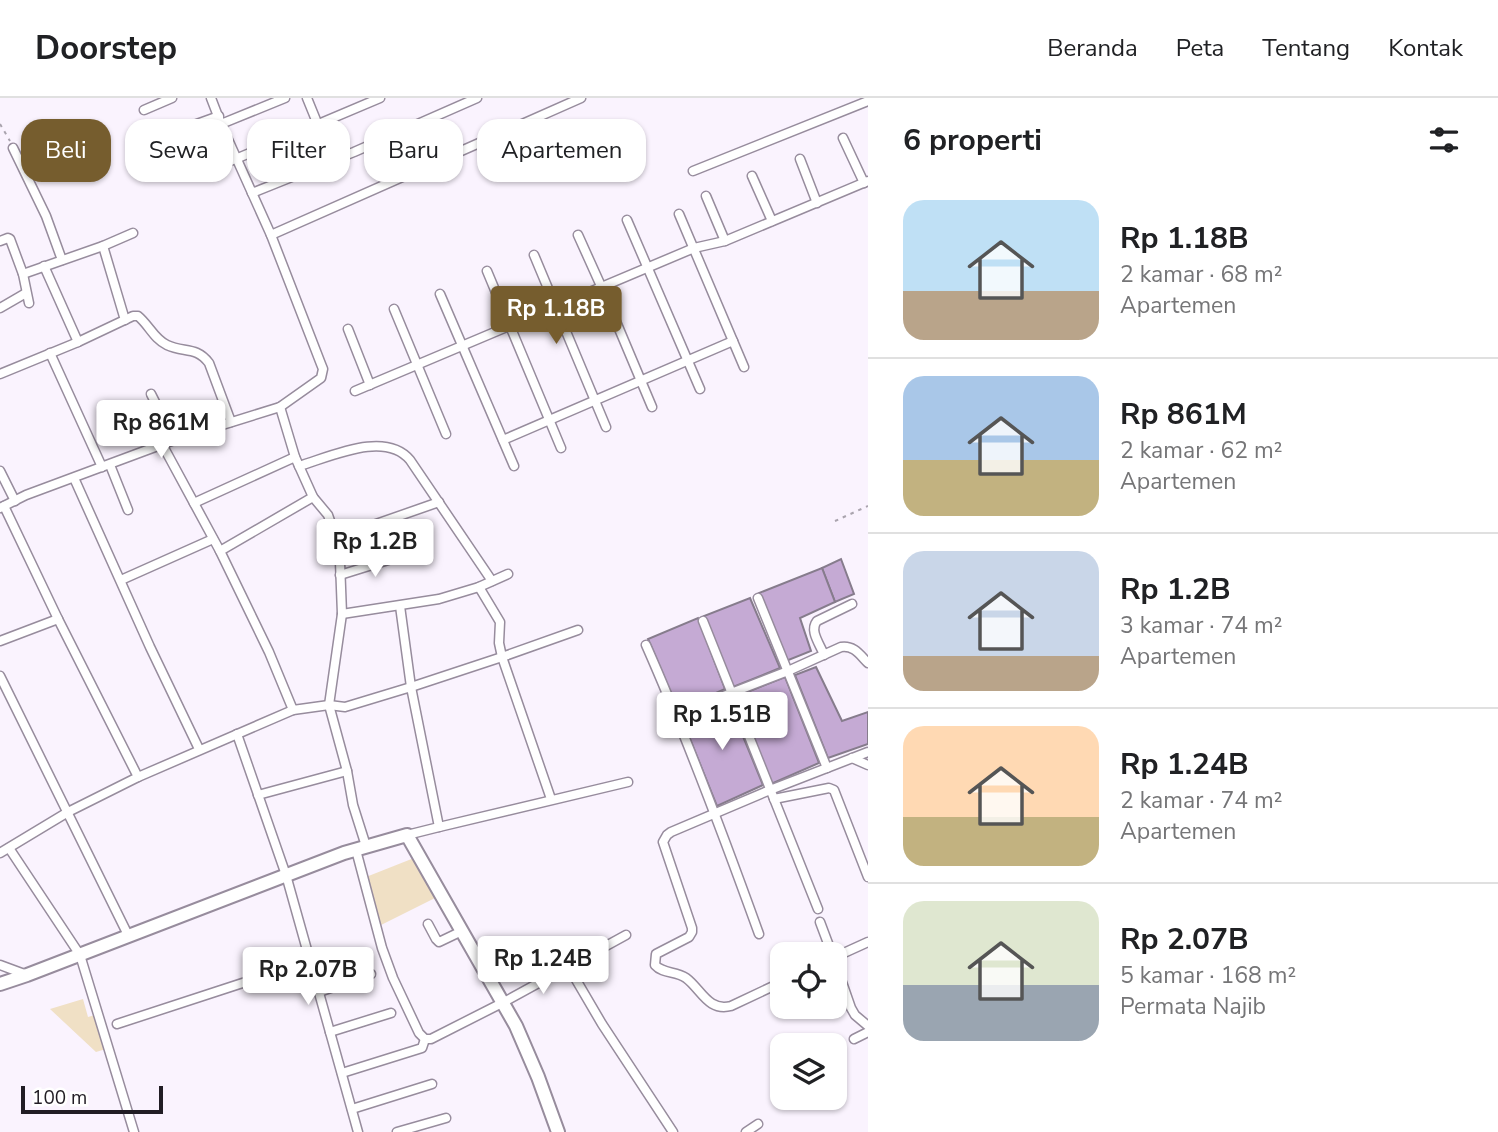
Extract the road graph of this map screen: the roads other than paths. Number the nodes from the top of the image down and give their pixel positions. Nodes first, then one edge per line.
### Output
1 (172, 98) edge
2 (211, 98) edge
3 (285, 98) edge
4 (307, 98) edge
5 (380, 98) edge
6 (477, 98) edge
7 (582, 98) edge
8 (868, 101) edge
9 (144, 110) dead end
10 (220, 119) edge
11 (223, 119) edge
12 (316, 119) edge
13 (332, 119) edge
14 (843, 138) dead end
15 (13, 148) road end
16 (233, 148) edge
17 (247, 155) edge
18 (238, 159) junction
19 (800, 159) dead end
20 (233, 161) edge
21 (693, 171) dead end
22 (752, 176) dead end
23 (866, 182) edge
24 (252, 193) junction
25 (706, 196) dead end
26 (817, 203) junction
27 (678, 214) dead end
28 (627, 220) dead end
29 (772, 221) junction
30 (133, 233) dead end
31 (271, 235) junction
32 (578, 235) dead end
33 (0, 241) edge
34 (725, 241) junction
35 (103, 246) junction
36 (694, 248) junction
37 (534, 255) dead end
38 (62, 260) junction
39 (44, 266) junction
40 (648, 267) junction
41 (487, 271) dead end
42 (23, 274) junction
43 (601, 286) junction
44 (26, 293) junction
45 (440, 293) dead end
46 (29, 303) dead end
47 (555, 307) junction
48 (0, 308) edge
49 (394, 309) dead end
50 (125, 320) junction
51 (509, 327) junction
52 (348, 329) dead end
53 (733, 341) junction
54 (78, 342) junction
55 (462, 346) junction
56 (50, 353) junction
57 (688, 360) junction
58 (418, 365) junction
59 (744, 367) dead end
60 (0, 374) edge
61 (641, 380) junction
62 (370, 386) junction
63 (700, 389) dead end
64 (355, 391) dead end
65 (151, 394) dead end
66 (595, 400) junction
67 (282, 405) junction
68 (652, 407) dead end
69 (549, 420) junction
70 (231, 422) junction
71 (606, 427) dead end
72 (446, 434) dead end
73 (174, 440) junction
74 (503, 440) junction
75 (162, 444) junction
76 (561, 448) dead end
77 (297, 462) junction
78 (106, 466) junction
79 (514, 466) dead end
80 (0, 471) edge
81 (75, 478) junction
82 (313, 497) junction
83 (15, 501) junction
84 (439, 502) junction
85 (194, 503) junction
86 (2, 507) edge
87 (128, 510) dead end
88 (336, 538) junction
89 (213, 539) junction
90 (220, 551) junction
91 (401, 556) dead end
92 (508, 574) dead end
93 (340, 575) junction
94 (121, 580) junction
95 (492, 581) junction
96 (479, 587) junction
97 (758, 598) dead end
98 (852, 604) dead end
99 (400, 606) junction
100 (342, 614) junction
101 (58, 619) junction
102 (703, 621) dead end
103 (578, 630) dead end
104 (0, 641) edge
105 (646, 645) dead end
106 (824, 655) junction
107 (502, 657) junction
108 (868, 663) edge
109 (788, 671) junction
110 (0, 676) edge
111 (411, 687) junction
112 (732, 693) junction
113 (329, 705) junction
114 (293, 710) junction
115 (677, 714) junction
116 (237, 734) junction
117 (200, 749) junction
118 (868, 752) edge
119 (852, 758) junction
120 (868, 765) edge
121 (827, 768) junction
122 (347, 771) junction
123 (138, 777) junction
124 (628, 782) dead end
125 (770, 790) junction
126 (258, 795) junction
127 (551, 799) junction
128 (774, 799) junction
129 (68, 812) junction
130 (715, 814) junction
131 (439, 827) junction
132 (407, 835) junction
133 (9, 848) junction
134 (361, 848) junction
135 (0, 853) edge
136 (286, 875) junction
137 (868, 877) edge
138 (818, 909) dead end
139 (820, 922) dead end
140 (428, 924) dead end
141 (462, 931) junction
142 (759, 934) dead end
143 (128, 935) junction
144 (626, 935) dead end
145 (828, 942) edge
146 (868, 942) edge
147 (847, 952) edge
148 (80, 955) junction
149 (310, 961) junction
150 (0, 965) edge
151 (568, 966) junction
152 (371, 974) dead end
153 (27, 975) junction
154 (0, 984) edge
155 (770, 988) edge
156 (319, 992) junction
157 (847, 995) edge
158 (504, 1002) junction
159 (391, 1013) dead end
160 (117, 1024) dead end
161 (868, 1026) edge
162 (330, 1032) junction
163 (868, 1032) edge
164 (425, 1038) junction
165 (854, 1039) dead end
166 (342, 1073) junction
167 (432, 1084) dead end
168 (352, 1109) junction
169 (446, 1118) dead end
170 (758, 1124) dead end
171 (134, 1132) edge
172 (358, 1132) edge
173 (397, 1132) edge
174 (558, 1132) edge
175 (674, 1132) edge
176 (746, 1132) edge

1 - 9 street
2 - 10 street
3 - 11 street
4 - 12 street
5 - 13 street
6 - 24 street
7 - 31 street
8 - 21 street
14 - 23 street
15 - 38 street
16 - 18 street
17 - 18 street
18 - 20 street
18 - 24 street
19 - 26 street
22 - 29 street
23 - 26 street
24 - 31 street
25 - 34 street
26 - 29 street
27 - 36 street
28 - 40 street
29 - 34 street
30 - 35 street
31 - 67 street
32 - 43 street
33 - 42 street
34 - 36 street
35 - 38 street
35 - 50 street
36 - 40 street
36 - 53 street
37 - 47 street
38 - 39 street
39 - 42 street
39 - 54 street
40 - 43 street
40 - 57 street
41 - 51 street
42 - 44 street
43 - 47 street
43 - 61 street
44 - 46 street
44 - 48 street
45 - 55 street
47 - 51 street
47 - 66 street
49 - 58 street
50 - 54 street
50 - 70 street
51 - 55 street
51 - 69 street
52 - 62 street
53 - 57 street
53 - 59 street
54 - 56 street
55 - 58 street
55 - 74 street
56 - 60 street
56 - 78 street
57 - 61 street
57 - 63 street
58 - 62 street
58 - 72 street
61 - 66 street
61 - 68 street
62 - 64 street
65 - 73 street
66 - 69 street
66 - 71 street
67 - 70 street
67 - 77 street
69 - 74 street
69 - 76 street
70 - 73 street
73 - 75 street
74 - 79 street
75 - 78 street
75 - 85 street
77 - 82 street
77 - 84 street
77 - 85 street
78 - 81 street
78 - 87 street
80 - 83 street
81 - 83 street
81 - 94 street
82 - 88 street
82 - 90 street
83 - 86 street
84 - 88 street
84 - 95 street
85 - 89 street
86 - 101 street
88 - 93 street
89 - 90 street
89 - 94 street
90 - 114 street
91 - 93 street
92 - 95 street
93 - 100 street
94 - 117 street
95 - 96 street
96 - 99 street
96 - 107 street
97 - 109 street
98 - 106 street
99 - 100 street
99 - 111 street
100 - 113 street
101 - 104 street
101 - 123 street
102 - 112 street
103 - 107 street
105 - 115 street
106 - 108 street
106 - 109 street
107 - 111 street
107 - 127 street
109 - 112 street
109 - 121 street
110 - 129 street
111 - 113 street
111 - 131 street
112 - 115 street
112 - 125 street
113 - 114 street
113 - 122 street
114 - 116 street
115 - 130 street
116 - 117 street
116 - 126 street
117 - 123 street
118 - 119 street
119 - 120 street
119 - 121 street
121 - 125 street
122 - 126 street
122 - 134 street
123 - 129 street
124 - 127 street
125 - 128 street
125 - 130 street
126 - 136 street
127 - 131 street
128 - 137 street
128 - 138 street
129 - 133 street
129 - 143 street
130 - 142 street
130 - 155 street
131 - 132 street
132 - 134 street
132 - 141 street
133 - 135 street
133 - 148 street
134 - 136 street
134 - 164 street
136 - 143 street
136 - 149 street
139 - 145 street
140 - 141 street
141 - 158 street
143 - 148 street
144 - 151 street
146 - 147 street
148 - 153 street
148 - 171 street
149 - 156 street
149 - 160 street
150 - 153 street
151 - 158 street
151 - 175 street
152 - 156 street
153 - 154 street
156 - 162 street
157 - 161 street
158 - 164 street
158 - 174 street
159 - 162 street
162 - 166 street
163 - 165 street
164 - 166 street
166 - 168 street
167 - 168 street
168 - 172 street
169 - 173 street
170 - 176 street

